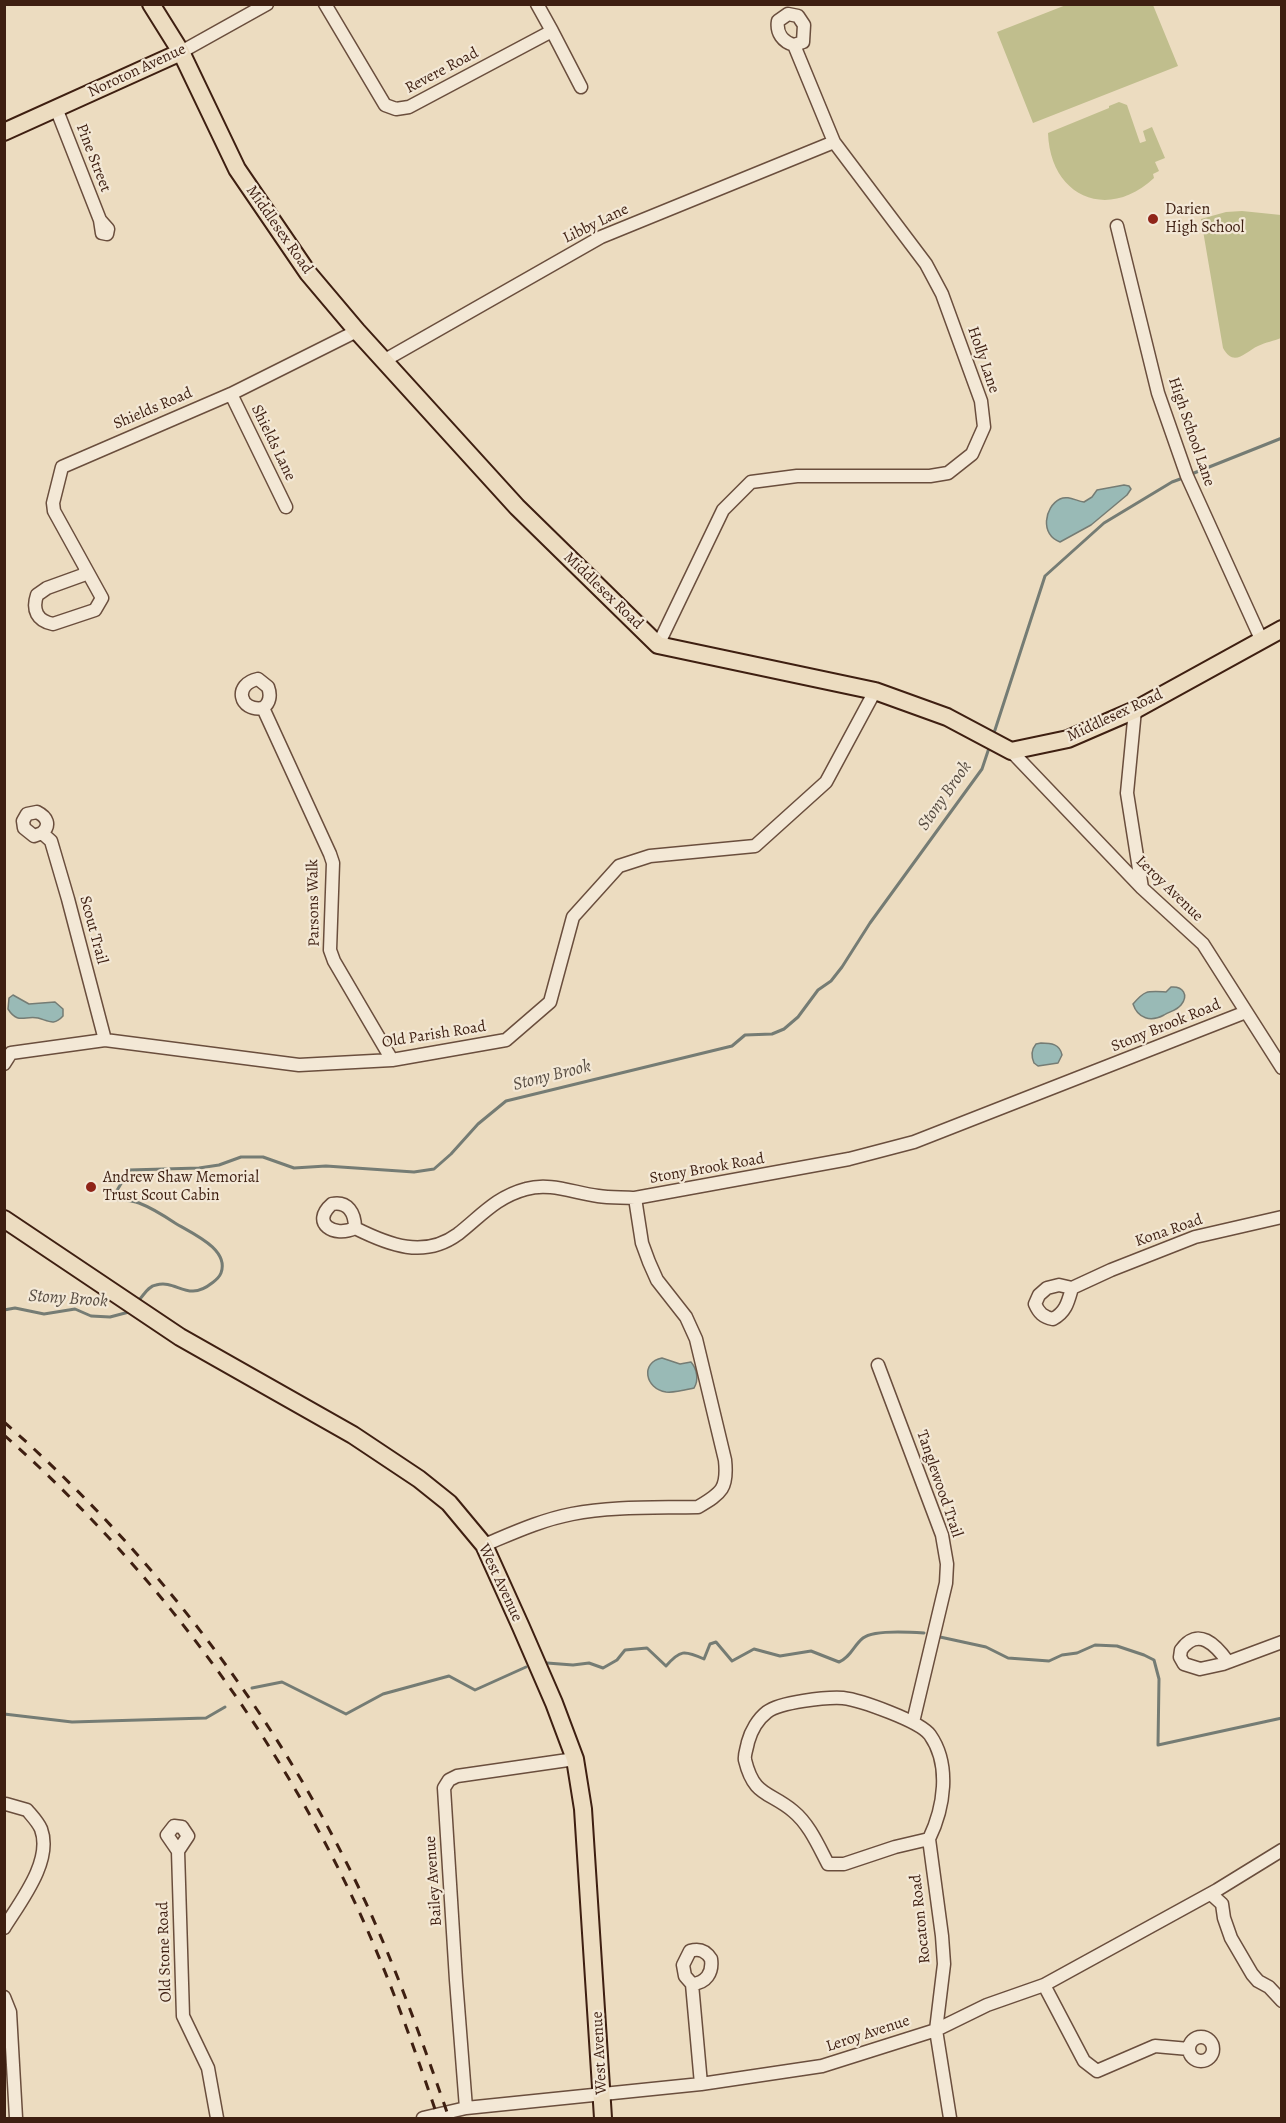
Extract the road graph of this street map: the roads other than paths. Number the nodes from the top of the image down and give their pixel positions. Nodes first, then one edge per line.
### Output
1 (151, 4) edge
2 (267, 4) edge
3 (326, 4) edge
4 (537, 4) edge
5 (787, 9) edge
6 (552, 31) junction
7 (794, 45) junction
8 (181, 52) junction
9 (581, 87) dead end
10 (56, 108) junction
11 (4, 132) edge
12 (834, 141) junction
13 (100, 220) dead end
14 (1118, 226) dead end
15 (357, 331) junction
16 (385, 360) junction
17 (231, 394) junction
18 (286, 507) dead end
19 (86, 569) junction
20 (1281, 629) edge
21 (1261, 639) junction
22 (658, 645) junction
23 (875, 692) junction
24 (263, 708) dead end
25 (1135, 710) junction
26 (1011, 751) junction
27 (42, 833) dead end
28 (1142, 888) junction
29 (1246, 1012) junction
30 (105, 1040) junction
31 (392, 1060) junction
32 (4, 1064) edge
33 (1281, 1068) edge
34 (635, 1198) junction
35 (1281, 1217) edge
36 (4, 1219) edge
37 (355, 1228) dead end
38 (1072, 1288) dead end
39 (878, 1365) dead end
40 (484, 1545) junction
41 (1281, 1642) edge
42 (1228, 1662) dead end
43 (913, 1722) junction
44 (575, 1760) junction
45 (5, 1804) edge
46 (929, 1839) junction
47 (1281, 1850) edge
48 (178, 1851) dead end
49 (1211, 1894) junction
50 (4, 1928) edge
51 (692, 1984) dead end
52 (1044, 1985) junction
53 (4, 1997) edge
54 (1281, 2001) edge
55 (936, 2030) junction
56 (1189, 2049) dead end
57 (701, 2084) junction
58 (602, 2095) junction
59 (466, 2108) junction
60 (16, 2118) edge
61 (217, 2118) edge
62 (423, 2118) edge
63 (603, 2118) edge
64 (950, 2118) edge

1 - 8 main road, Middlesex Road
2 - 8 street, Noroton Avenue
3 - 6 street, Revere Road
4 - 6 street
5 - 7 street, Holly Lane
5 - 7 street, Holly Lane
6 - 9 street
7 - 12 street, Holly Lane
8 - 10 main road, Noroton Avenue
8 - 15 main road, Middlesex Road
10 - 11 main road, Noroton Avenue
10 - 13 street, Pine Street
12 - 16 street, Libby Lane
12 - 22 street, Holly Lane
14 - 21 street, High School Lane
15 - 16 main road, Middlesex Road
15 - 17 street, Shields Road
16 - 22 main road, Middlesex Road
17 - 18 street, Shields Lane
17 - 19 street, Shields Road
19 - 19 street, Shields Road
20 - 21 main road, Middlesex Road
21 - 25 main road, Middlesex Road
22 - 23 main road
23 - 26 main road
23 - 31 street, Old Parish Road
24 - 31 street, Parsons Walk
25 - 26 main road, Middlesex Road
25 - 28 street
26 - 28 street, Leroy Avenue
27 - 30 street, Scout Trail
28 - 29 street, Leroy Avenue
29 - 33 street, Leroy Avenue
29 - 34 street, Stony Brook Road
30 - 31 street, Old Parish Road
30 - 32 street, Old Parish Road
34 - 37 street
34 - 40 street, Stony Brook Road
35 - 38 street, Kona Road
36 - 40 main road, West Avenue
39 - 43 street, Tanglewood Trail
40 - 44 main road, West Avenue
41 - 42 street
43 - 46 street, Rocaton Road
43 - 46 street, Rocaton Road
44 - 58 main road, West Avenue
44 - 59 street, Bailey Avenue
45 - 50 street
46 - 55 street, Rocaton Road
47 - 49 street, Leroy Avenue
48 - 61 street, Old Stone Road
49 - 52 street, Leroy Avenue
49 - 54 street
51 - 57 street
52 - 55 street, Leroy Avenue
52 - 56 street
53 - 60 street
55 - 57 street, Leroy Avenue
55 - 64 street, Rocaton Road
57 - 58 street, Leroy Avenue
58 - 59 street, Leroy Avenue
58 - 63 main road, West Avenue
59 - 62 street, Leroy Avenue

